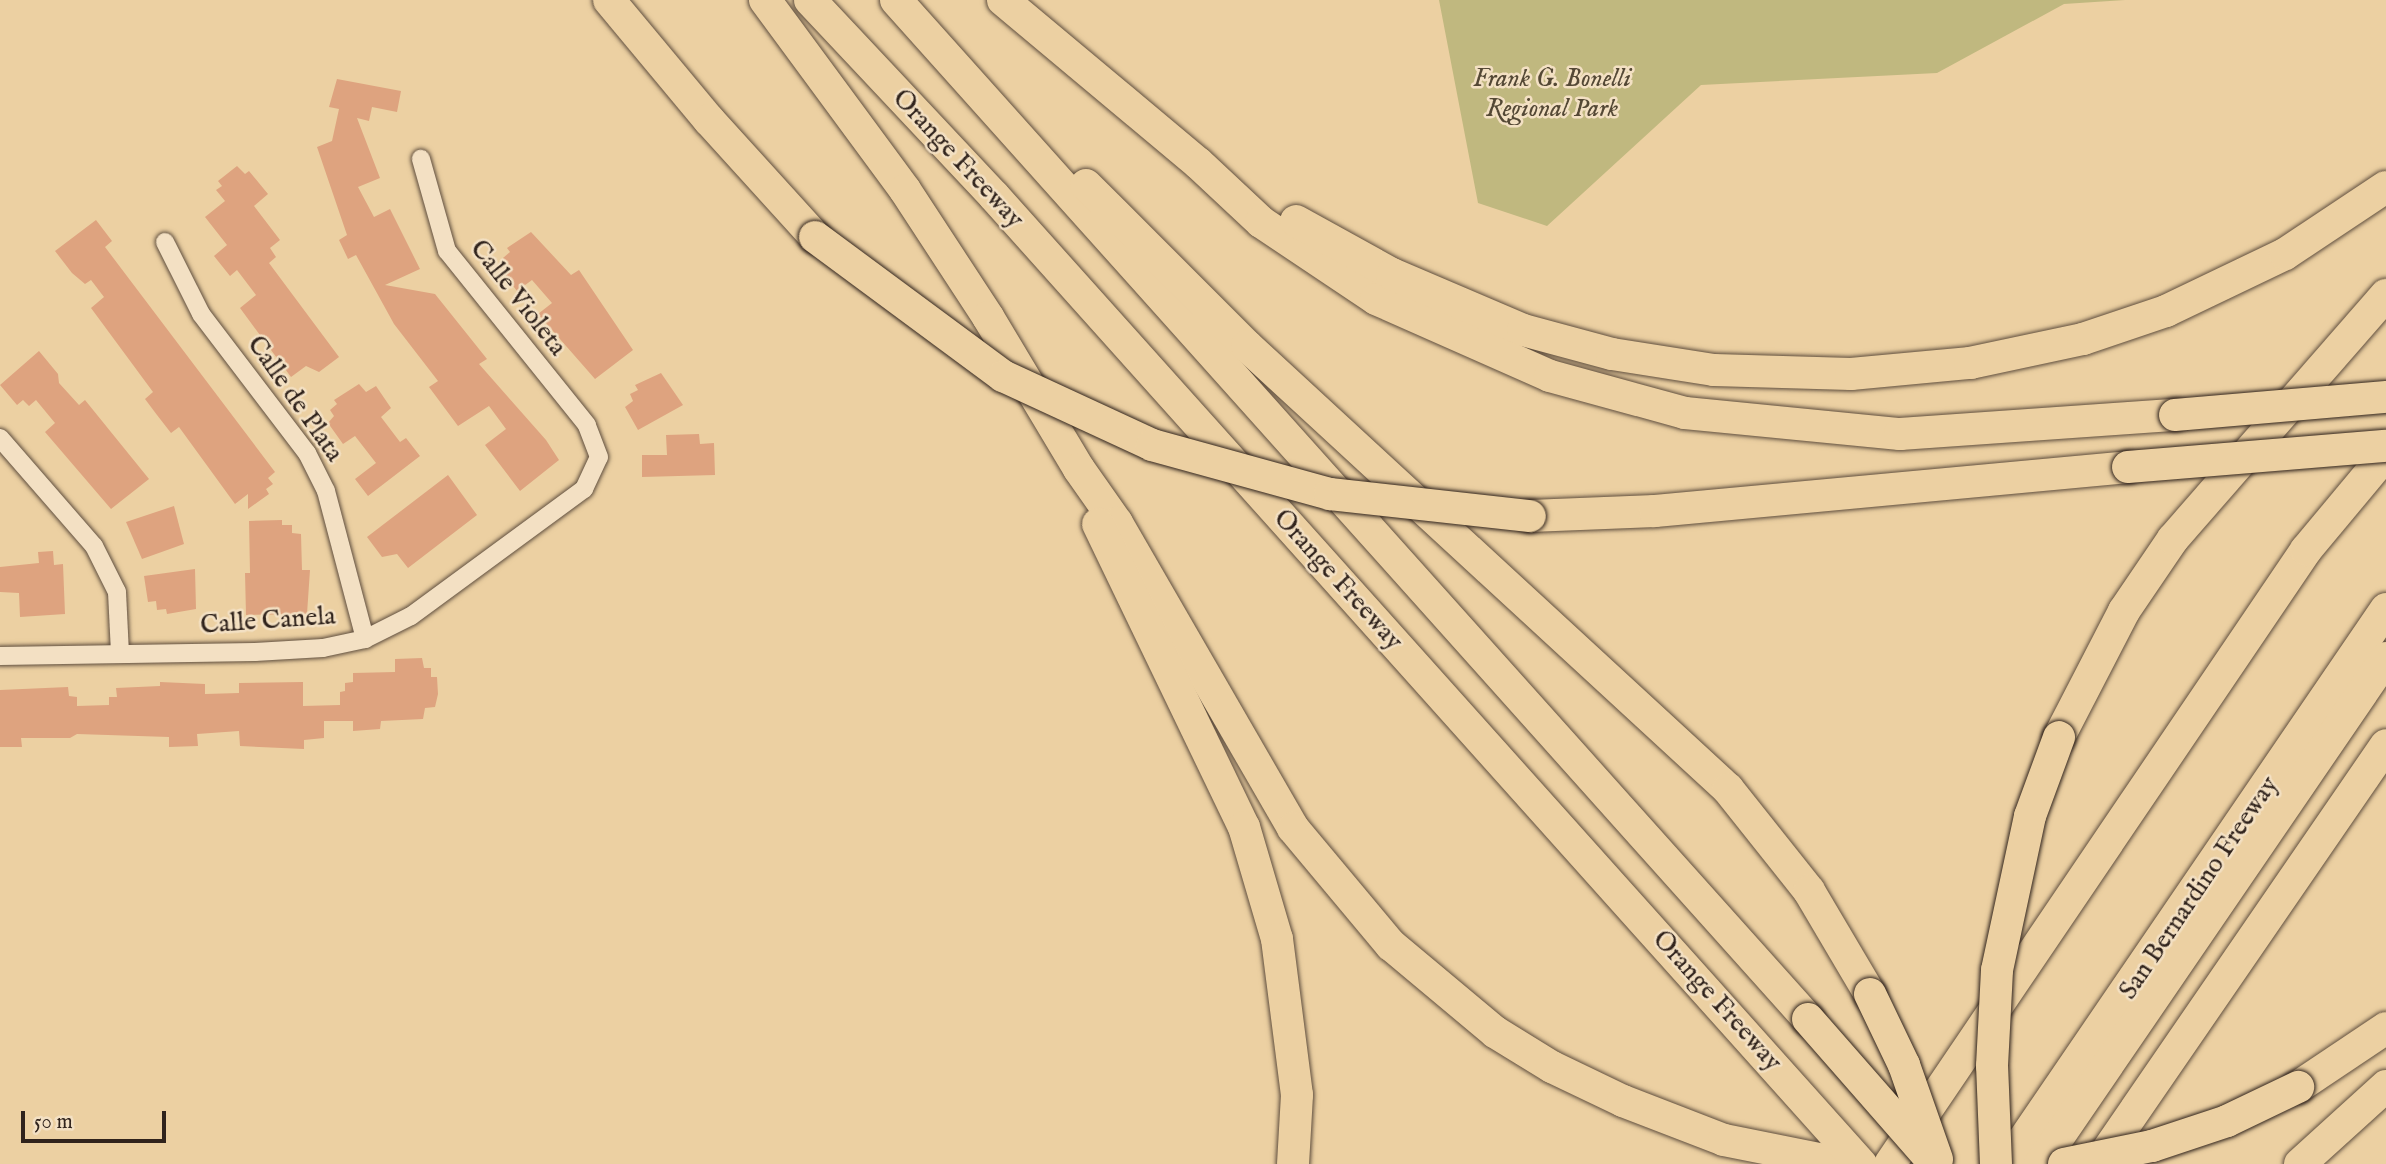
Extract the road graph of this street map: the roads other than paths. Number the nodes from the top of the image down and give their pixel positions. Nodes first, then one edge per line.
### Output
1 (609, 0) edge
2 (765, 0) edge
3 (810, 0) edge
4 (896, 0) edge
5 (1003, 0) edge
6 (934, 42) junction
7 (421, 159) dead end
8 (1198, 163) junction
9 (2386, 187) edge
10 (165, 242) dead end
11 (2386, 295) edge
12 (2386, 397) edge
13 (0, 438) edge
14 (2386, 446) edge
15 (2386, 454) edge
16 (599, 457) joint
17 (1079, 469) junction
18 (2386, 609) edge
19 (365, 639) junction
20 (120, 654) junction
21 (0, 656) edge
22 (2386, 658) edge
23 (2386, 745) edge
24 (2386, 1028) edge
25 (2386, 1086) edge
26 (1293, 1164) edge
27 (1844, 1164) edge
28 (1861, 1164) edge
29 (1890, 1164) edge
30 (1937, 1164) edge
31 (1996, 1164) edge
32 (2007, 1164) edge
33 (2040, 1164) edge
34 (2064, 1164) edge
35 (2098, 1164) edge
36 (2300, 1164) edge

1 - 14 highway, bridge
2 - 17 highway
3 - 28 highway, Orange Freeway
4 - 6 highway
5 - 8 highway
6 - 30 highway, bridge
6 - 30 highway, bridge
7 - 16 street, Calle Violeta
8 - 9 highway
8 - 12 highway, bridge
10 - 19 street, Calle de Plata
11 - 31 highway, bridge
13 - 20 street
15 - 29 highway
16 - 19 street, Calle Canela
17 - 26 highway
17 - 27 highway
18 - 32 highway, San Bernardino Freeway
19 - 20 street, Calle Canela
20 - 21 street, Calle Canela
22 - 33 highway
23 - 35 highway
24 - 34 highway, bridge
25 - 36 highway

